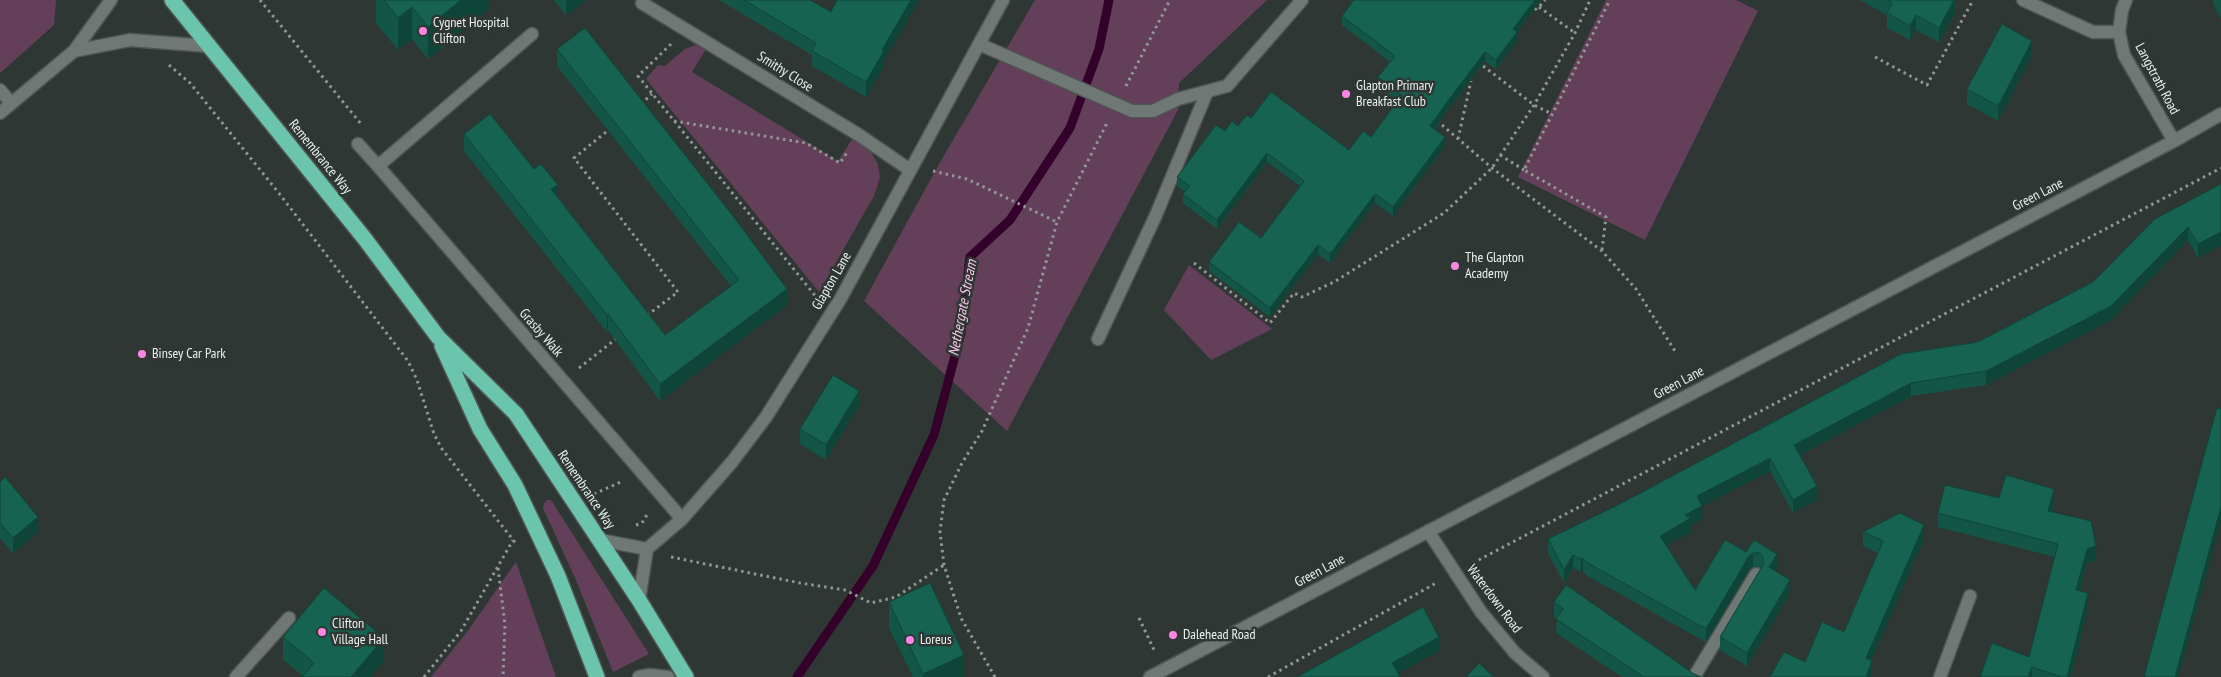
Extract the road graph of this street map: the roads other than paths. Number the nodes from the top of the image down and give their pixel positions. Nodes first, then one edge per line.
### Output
1 (111, 0) edge
2 (172, 0) edge
3 (1003, 0) edge
4 (1302, 0) edge
5 (2023, 0) edge
6 (2126, 0) edge
7 (642, 3) dead end
8 (2119, 32) junction
9 (532, 34) dead end
10 (979, 44) junction
11 (208, 46) junction
12 (74, 51) junction
13 (0, 90) edge
14 (1207, 92) junction
15 (11, 103) junction
16 (0, 112) edge
17 (2221, 114) edge
18 (2174, 141) junction
19 (358, 144) dead end
20 (378, 166) junction
21 (910, 170) junction
22 (438, 337) junction
23 (1098, 340) dead end
24 (682, 518) junction
25 (1428, 531) junction
26 (600, 540) junction
27 (647, 549) junction
28 (1756, 574) edge
29 (1970, 596) dead end
30 (639, 600) junction
31 (289, 618) dead end
32 (236, 677) edge
33 (597, 677) edge
34 (639, 677) edge
35 (668, 677) edge
36 (686, 677) edge
37 (1150, 677) edge
38 (1543, 677) edge
39 (1694, 677) edge
40 (1940, 677) edge

1 - 12 street
2 - 11 highway, Remembrance Way
3 - 10 street, Glapton Lane
4 - 14 street
5 - 8 street
6 - 8 street, Langstrath Road
7 - 21 street, Smithy Close
8 - 18 street, Langstrath Road
9 - 20 street
10 - 14 street
10 - 21 street, Glapton Lane
11 - 12 street
11 - 22 highway, Remembrance Way
12 - 15 street
13 - 15 street
14 - 23 street
15 - 16 street
17 - 18 street, Green Lane
18 - 25 street, Green Lane
19 - 20 street, Grasby Walk
20 - 24 street, Grasby Walk
21 - 24 street, Glapton Lane
22 - 26 highway, Remembrance Way
22 - 33 highway, Remembrance Way
24 - 27 street, Glapton Lane
25 - 37 street, Green Lane
25 - 38 street, Waterdown Road
26 - 27 street
26 - 30 highway, Remembrance Way
27 - 30 street
28 - 39 street
29 - 40 street
30 - 36 highway, Remembrance Way
31 - 32 street
34 - 35 street

